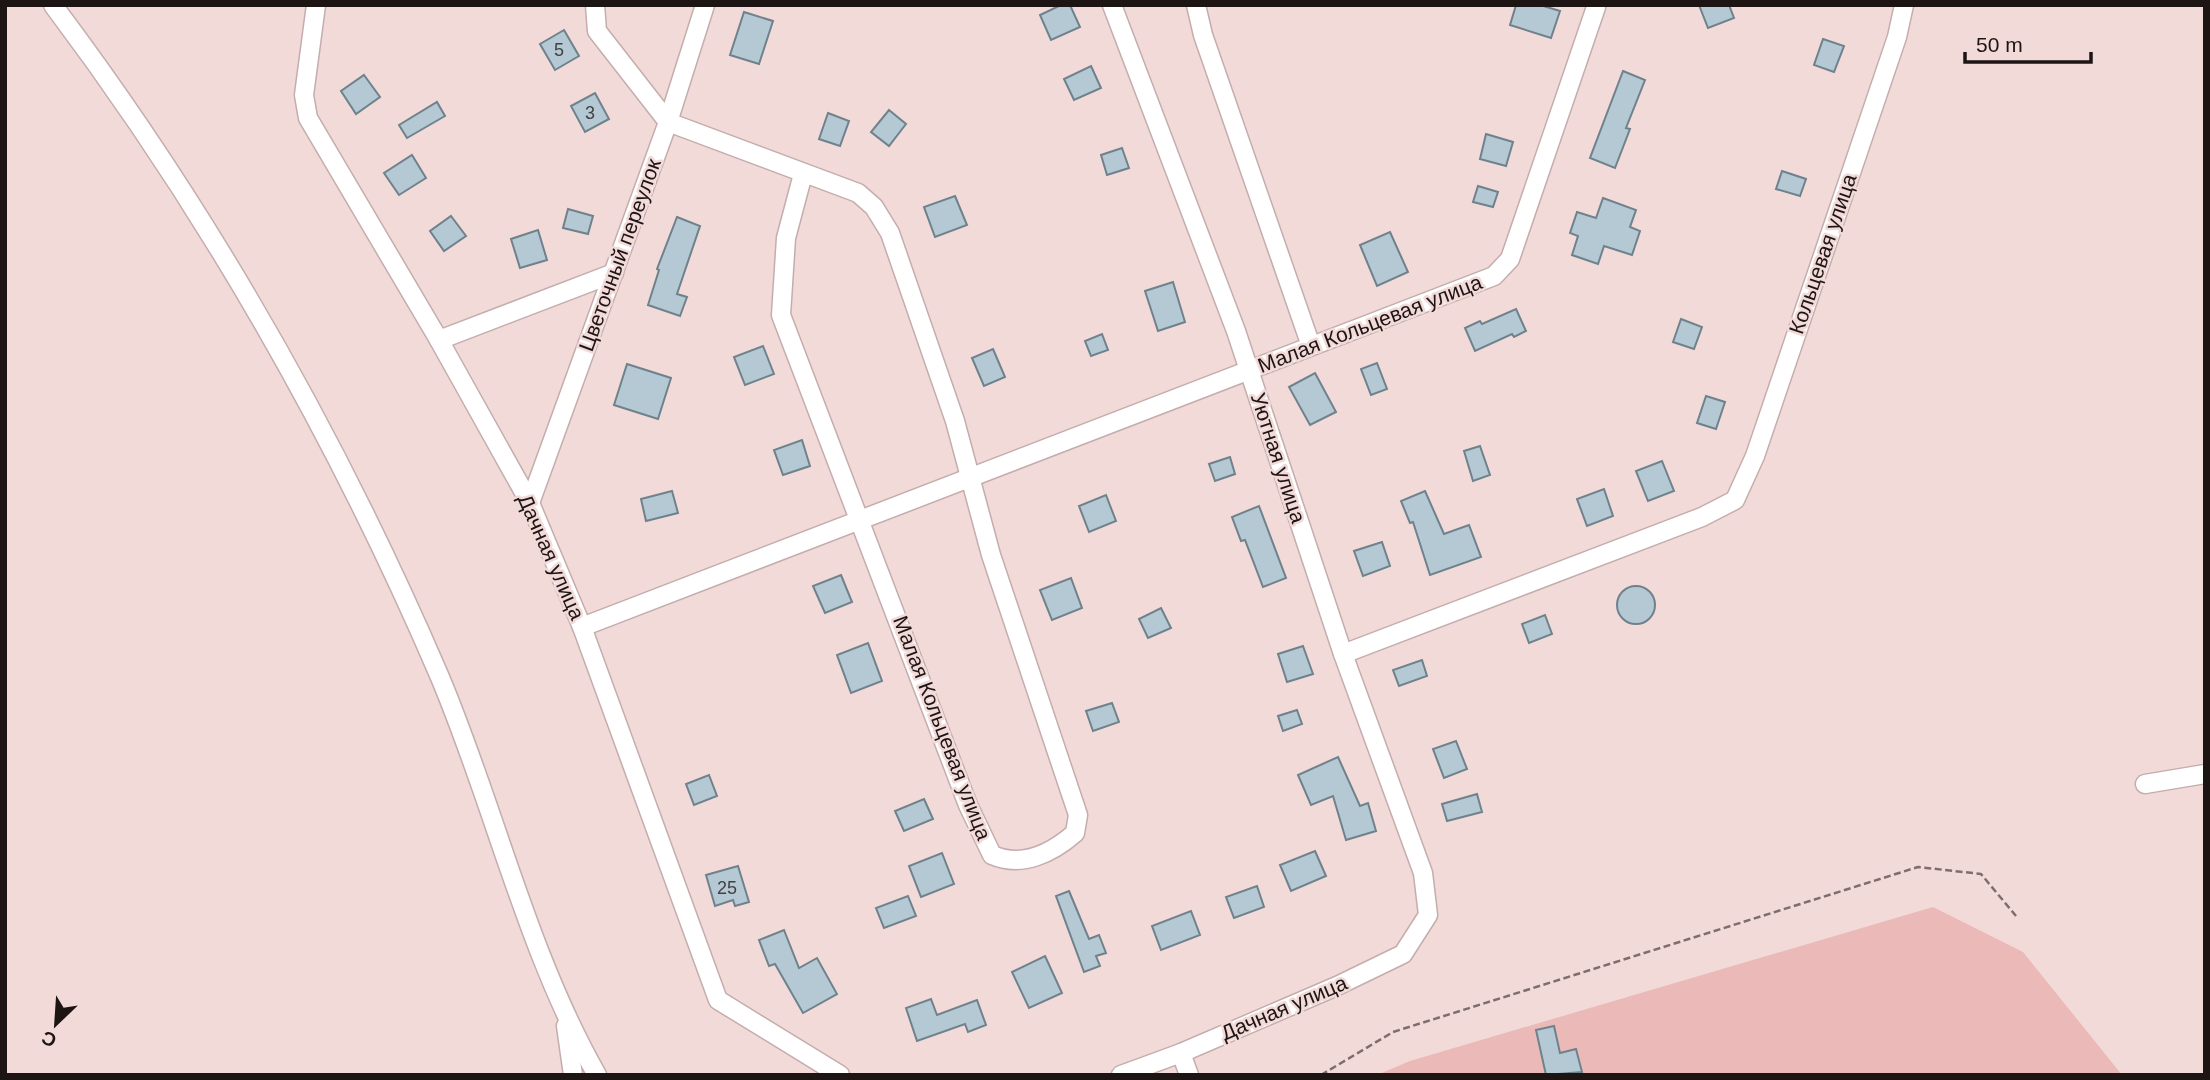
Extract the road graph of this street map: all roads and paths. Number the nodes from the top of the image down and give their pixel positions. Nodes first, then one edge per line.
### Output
1 (53, 5) edge
2 (316, 5) edge
3 (595, 5) edge
4 (705, 5) edge
5 (1112, 5) edge
6 (1196, 5) edge
7 (1904, 5) edge
8 (1597, 6) edge
9 (668, 121) junction
10 (803, 174) junction
11 (614, 273) junction
12 (439, 340) junction
13 (1311, 346) junction
14 (1249, 371) junction
15 (972, 476) junction
16 (530, 503) junction
17 (861, 519) junction
18 (582, 627) junction
19 (1343, 654) junction
20 (2205, 774) edge
21 (2145, 784) dead end
22 (1428, 915) joint
23 (2016, 916) dead end
24 (564, 1016) junction
25 (1181, 1054) junction
26 (573, 1075) edge
27 (597, 1075) edge
28 (840, 1075) edge
29 (1121, 1075) edge
30 (1189, 1075) edge
31 (1321, 1075) edge

1 - 24 street
2 - 12 street, Дачная улица
3 - 9 street, Малая Кольцевая улица
4 - 9 street, Цветочный переулок
5 - 14 street, Уютная улица
6 - 13 street
7 - 19 street, Кольцевая улица
8 - 13 street, Малая Кольцевая улица
9 - 10 street, Малая Кольцевая улица
9 - 11 street, Цветочный переулок
10 - 15 street, Малая Кольцевая улица
10 - 17 street, Малая Кольцевая улица
11 - 12 street
11 - 16 street, Цветочный переулок
12 - 16 street, Дачная улица
13 - 14 street, Малая Кольцевая улица
14 - 15 street, Малая Кольцевая улица
14 - 19 street, Уютная улица
15 - 17 street, Малая Кольцевая улица
15 - 17 street, Малая Кольцевая улица
16 - 18 street, Дачная улица
17 - 18 street, Малая Кольцевая улица
18 - 28 street, Дачная улица
19 - 22 street, Уютная улица
20 - 21 street
22 - 25 street, Дачная улица
23 - 31 path
24 - 26 street
24 - 27 street
25 - 29 street, Дачная улица
25 - 30 street

